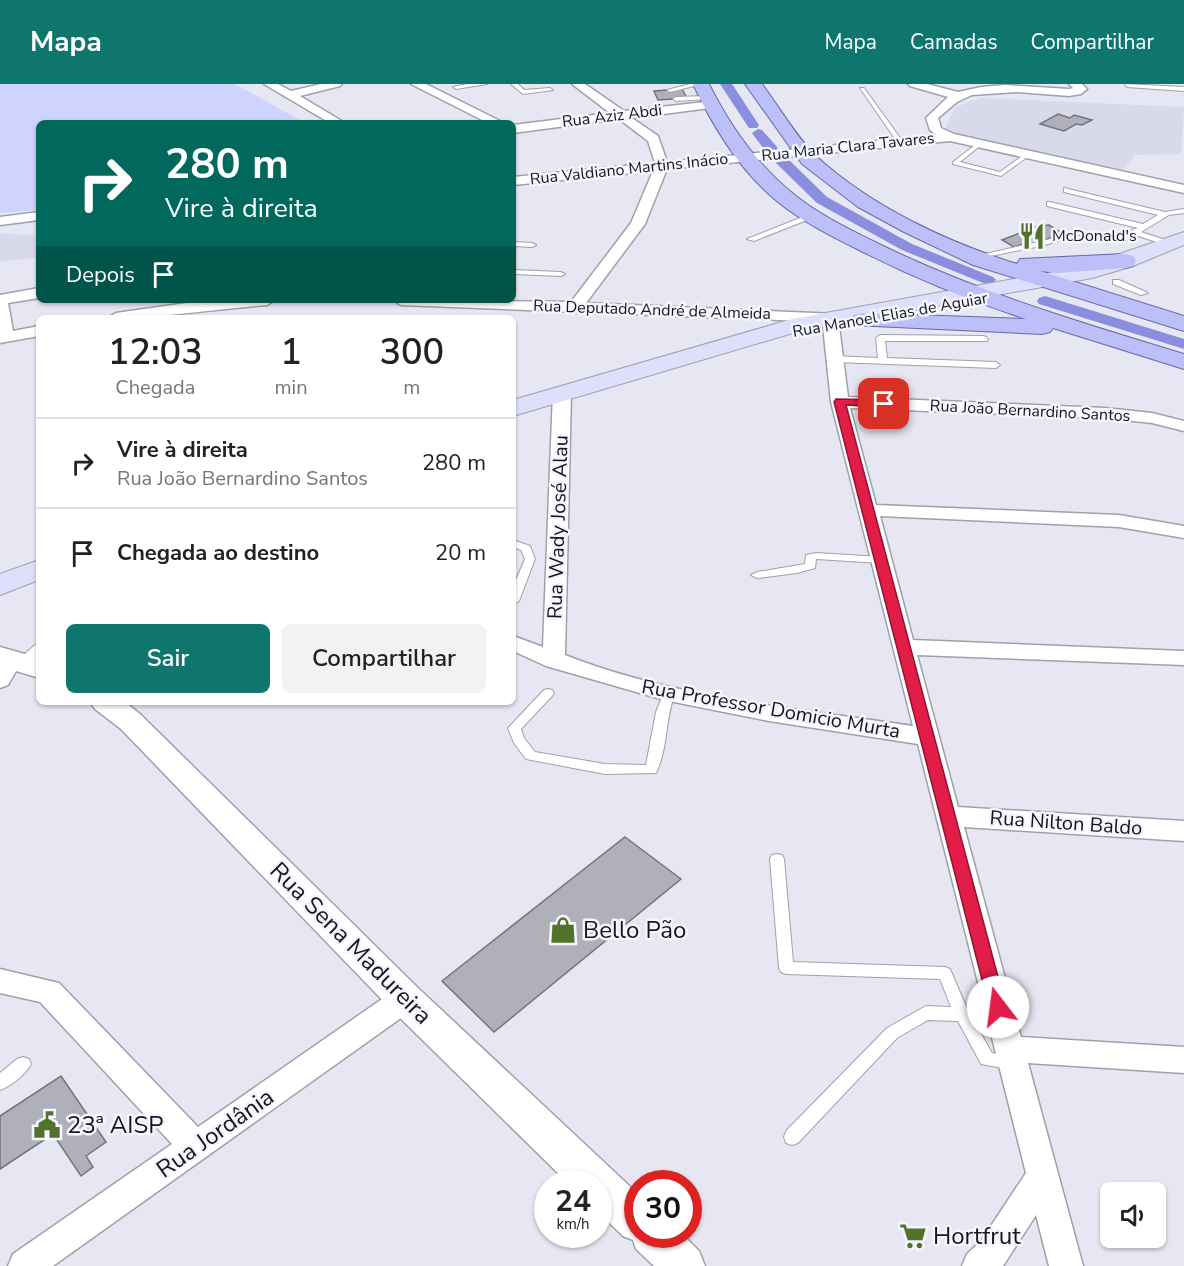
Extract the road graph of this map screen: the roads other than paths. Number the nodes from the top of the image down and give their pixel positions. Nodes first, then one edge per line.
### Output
1 (270, 84) edge
2 (336, 84) edge
3 (417, 84) edge
4 (484, 84) edge
5 (514, 84) edge
6 (578, 84) edge
7 (753, 84) edge
8 (914, 84) edge
9 (1075, 84) edge
10 (1127, 85) edge
11 (454, 86) edge
12 (1184, 86) edge
13 (1050, 87) edge
14 (862, 89) dead end
15 (550, 90) dead end
16 (670, 90) dead end
17 (704, 93) edge
18 (290, 95) junction
19 (958, 96) junction
20 (676, 99) dead end
21 (476, 113) junction
22 (620, 115) junction
23 (334, 120) edge
24 (491, 120) edge
25 (516, 129) edge
26 (950, 137) junction
27 (900, 142) junction
28 (979, 144) junction
29 (794, 151) junction
30 (1027, 154) junction
31 (753, 157) junction
32 (662, 165) junction
33 (516, 181) edge
34 (1184, 189) edge
35 (1067, 190) dead end
36 (1050, 204) dead end
37 (1184, 211) edge
38 (1165, 214) junction
39 (36, 216) edge
40 (813, 216) junction
41 (0, 221) edge
42 (1144, 227) junction
43 (1079, 232) dead end
44 (751, 239) dead end
45 (516, 244) edge
46 (532, 245) dead end
47 (1179, 246) edge
48 (979, 259) junction
49 (516, 272) edge
50 (1120, 273) junction
51 (561, 274) dead end
52 (1051, 282) junction
53 (940, 291) junction
54 (36, 294) edge
55 (980, 295) junction
56 (248, 303) edge
57 (482, 303) edge
58 (1147, 303) junction
59 (159, 305) edge
60 (574, 308) junction
61 (192, 312) edge
62 (126, 315) edge
63 (861, 320) junction
64 (831, 321) junction
65 (1184, 324) edge
66 (1075, 328) junction
67 (36, 332) edge
68 (3, 337) edge
69 (984, 339) dead end
70 (835, 359) junction
71 (883, 360) junction
72 (1184, 362) edge
73 (996, 365) dead end
74 (562, 393) junction
75 (840, 402) junction
76 (516, 407) edge
77 (1184, 426) edge
78 (868, 510) junction
79 (1184, 532) edge
80 (516, 544) edge
81 (881, 560) junction
82 (36, 571) edge
83 (757, 575) dead end
84 (0, 585) edge
85 (516, 594) edge
86 (516, 644) edge
87 (904, 647) junction
88 (1184, 658) edge
89 (554, 661) junction
90 (548, 693) dead end
91 (669, 693) junction
92 (109, 705) edge
93 (927, 737) junction
94 (948, 816) junction
95 (1184, 831) edge
96 (777, 859) dead end
97 (0, 981) edge
98 (405, 999) junction
99 (962, 1014) junction
100 (1011, 1056) junction
101 (1184, 1060) edge
102 (23, 1064) dead end
103 (0, 1083) edge
104 (792, 1137) dead end
105 (196, 1147) junction
106 (583, 1170) edge
107 (1042, 1177) junction
108 (612, 1197) edge
109 (624, 1209) edge
110 (665, 1248) edge
111 (25, 1266) edge
112 (684, 1266) edge
113 (979, 1266) edge
114 (1066, 1266) edge

1 - 18 street
2 - 18 street
3 - 21 street
4 - 11 lane
5 - 15 lane
6 - 22 street
7 - 29 main road
8 - 19 street
9 - 13 street
10 - 12 lane
11 - 21 street
13 - 19 street
14 - 27 lane
16 - 17 lane
17 - 20 lane
17 - 22 street, Rua Aziz Abdi
17 - 31 main road
18 - 23 street
19 - 26 street
21 - 24 street
22 - 25 street, Rua Aziz Abdi
22 - 32 street
26 - 27 street, Rua Maria Clara Tavares
26 - 28 street, Rua Maria Clara Tavares
27 - 29 street, Rua Maria Clara Tavares
28 - 30 street, Rua Maria Clara Tavares
28 - 30 lane
29 - 31 street, Rua Maria Clara Tavares
29 - 48 main road
30 - 34 street, Rua Maria Clara Tavares
31 - 32 street, Rua Valdiano Martins Inácio
31 - 40 main road
32 - 33 street, Rua Valdiano Martins Inácio
32 - 60 street
35 - 38 lane
36 - 42 lane
37 - 38 lane
38 - 42 lane
39 - 41 street
40 - 44 lane
40 - 53 main road
42 - 47 lane
43 - 48 lane
45 - 46 lane
47 - 50 main road, Rua Manoel Elias de Aguiar
48 - 50 main road
48 - 52 main road
49 - 51 lane
50 - 52 main road, Rua Manoel Elias de Aguiar
50 - 58 main road
52 - 55 main road, Rua Manoel Elias de Aguiar
52 - 58 main road
53 - 55 main road, Rua Manoel Elias de Aguiar
53 - 64 main road, Rua Manoel Elias de Aguiar
54 - 68 street
55 - 63 main road, Rua Manoel Elias de Aguiar
55 - 66 main road
56 - 61 street
57 - 60 street, Rua Deputado André de Almeida
58 - 65 main road
59 - 61 street
59 - 62 street
60 - 64 street, Rua Deputado André de Almeida
63 - 64 main road, Rua Manoel Elias de Aguiar
63 - 66 main road
64 - 70 street
64 - 74 main road, Rua Manoel Elias de Aguiar
66 - 72 main road
67 - 68 street
69 - 71 lane
70 - 71 lane
70 - 75 street
71 - 73 lane
74 - 76 main road, Rua Manoel Elias de Aguiar
74 - 89 street, Rua Wady José Alau
75 - 77 street, Rua João Bernardino Santos
75 - 78 street
78 - 79 street
78 - 81 street
80 - 85 lane
81 - 83 lane
81 - 87 street
82 - 84 main road
86 - 89 street, Rua Professor Domicio Murta
87 - 88 street
87 - 93 street
89 - 91 street, Rua Professor Domicio Murta
90 - 91 lane
91 - 93 street, Rua Professor Domicio Murta
92 - 98 street, Rua Sena Madureira
93 - 94 street
94 - 95 street, Rua Nilton Baldo
94 - 100 street
96 - 99 lane
97 - 105 street
98 - 105 street, Rua Jordânia
98 - 106 street, Rua Sena Madureira
99 - 100 lane
99 - 104 lane
100 - 101 street
100 - 107 street
102 - 103 lane
105 - 111 street, Rua Jordânia
107 - 113 street
107 - 114 street
108 - 109 street, Rua Sena Madureira
110 - 112 street

